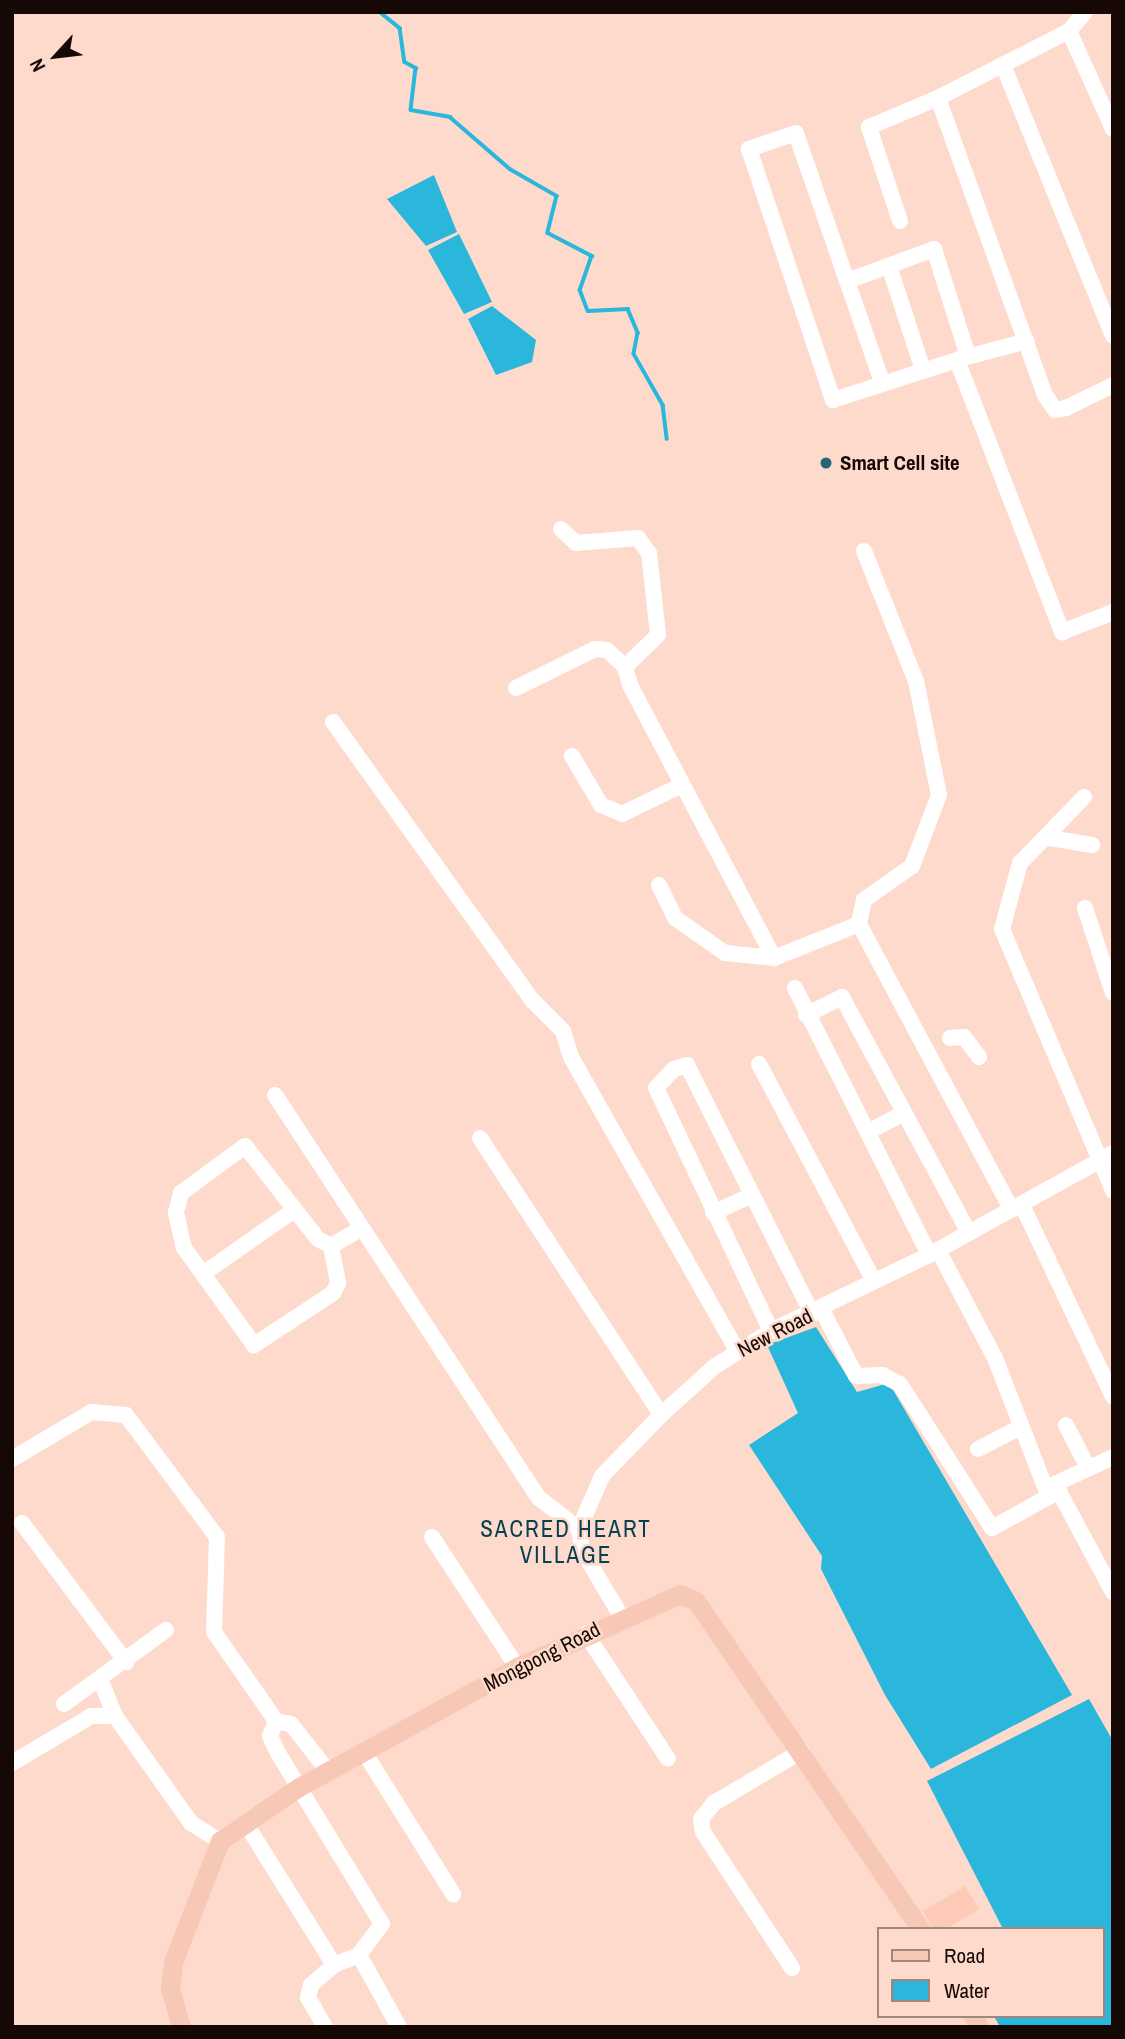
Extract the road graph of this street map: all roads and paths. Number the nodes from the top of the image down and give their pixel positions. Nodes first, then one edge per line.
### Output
1 (1085, 12) edge
2 (1069, 31) junction
3 (1003, 65) junction
4 (938, 98) junction
5 (1113, 129) edge
6 (900, 221) dead end
7 (888, 265) junction
8 (847, 281) junction
9 (1113, 336) edge
10 (1027, 341) junction
11 (962, 358) junction
12 (923, 370) junction
13 (882, 382) junction
14 (1113, 385) edge
15 (561, 529) dead end
16 (864, 551) dead end
17 (1113, 612) edge
18 (625, 667) junction
19 (516, 688) dead end
20 (333, 722) dead end
21 (572, 756) dead end
22 (682, 785) junction
23 (1084, 797) dead end
24 (1050, 838) junction
25 (1092, 845) dead end
26 (659, 885) dead end
27 (1085, 908) dead end
28 (859, 924) junction
29 (774, 958) junction
30 (795, 988) dead end
31 (1113, 993) edge
32 (806, 1015) junction
33 (931, 1054) junction
34 (979, 1057) dead end
35 (759, 1064) dead end
36 (275, 1095) dead end
37 (904, 1113) junction
38 (868, 1132) junction
39 (480, 1138) dead end
40 (1107, 1157) edge
41 (1113, 1191) edge
42 (752, 1195) junction
43 (1017, 1208) junction
44 (293, 1212) junction
45 (713, 1213) junction
46 (361, 1229) junction
47 (969, 1233) junction
48 (331, 1246) junction
49 (934, 1252) junction
50 (204, 1273) junction
51 (874, 1281) junction
52 (817, 1312) junction
53 (771, 1331) junction
54 (737, 1352) junction
55 (1113, 1397) edge
56 (661, 1415) junction
57 (1066, 1424) dead end
58 (1021, 1427) junction
59 (978, 1449) dead end
60 (1113, 1457) edge
61 (12, 1459) edge
62 (1087, 1468) junction
63 (1054, 1494) junction
64 (22, 1522) dead end
65 (579, 1529) junction
66 (432, 1537) dead end
67 (1113, 1592) edge
68 (621, 1616) junction
69 (166, 1630) dead end
70 (586, 1634) junction
71 (126, 1662) junction
72 (517, 1667) junction
73 (100, 1679) junction
74 (64, 1704) dead end
75 (115, 1716) junction
76 (276, 1721) junction
77 (802, 1751) junction
78 (364, 1752) junction
79 (668, 1759) dead end
80 (12, 1763) edge
81 (328, 1771) junction
82 (299, 1787) junction
83 (246, 1824) junction
84 (220, 1841) junction
85 (453, 1894) dead end
86 (920, 1927) edge
87 (359, 1955) junction
88 (334, 1965) junction
89 (792, 1968) dead end
90 (181, 2027) edge
91 (325, 2027) edge
92 (399, 2027) edge

1 - 2 street
2 - 3 street
2 - 5 street
3 - 4 street
3 - 9 street
4 - 6 street
4 - 10 street
7 - 8 street
7 - 11 street
7 - 12 street
8 - 13 street
8 - 13 street
10 - 11 street
10 - 14 street
11 - 12 street
11 - 17 street
12 - 13 street
15 - 18 street
16 - 28 street
18 - 19 street
18 - 22 street
20 - 54 street
21 - 22 street
22 - 29 street
23 - 24 street
24 - 25 street
24 - 40 street
26 - 29 street
27 - 31 street
28 - 29 street
28 - 33 street
30 - 32 street
32 - 37 street
32 - 38 street
33 - 34 street
33 - 43 street
35 - 51 street
36 - 46 street
37 - 38 street
37 - 47 street
38 - 49 street
39 - 56 street
40 - 41 street
40 - 43 street, New Road
42 - 45 street
42 - 45 street
42 - 52 street
43 - 47 street, New Road
43 - 55 street
44 - 48 street
44 - 50 street
44 - 50 street
45 - 53 street
46 - 48 street
46 - 65 street
47 - 49 street, New Road
48 - 50 street
49 - 51 street, New Road
49 - 58 street
51 - 52 street, New Road
52 - 53 street, New Road
52 - 63 street
53 - 54 street, New Road
54 - 56 street, New Road
56 - 65 street, New Road
57 - 62 street
58 - 59 street
58 - 63 street
60 - 62 street
61 - 76 street
62 - 63 street
63 - 67 street
64 - 71 street
65 - 68 street
66 - 72 street
68 - 70 main road, Mongpong Road
68 - 77 main road, Mongpong Road
69 - 71 street
70 - 72 main road, Mongpong Road
70 - 79 street
71 - 73 street
72 - 78 main road, Mongpong Road
73 - 74 street
73 - 75 street
75 - 80 street
75 - 84 street
76 - 81 street
76 - 82 street
77 - 86 main road, Mongpong Road
77 - 89 street
78 - 81 main road, Mongpong Road
78 - 85 street
81 - 82 main road, Mongpong Road
82 - 83 main road, Mongpong Road
82 - 87 street
83 - 84 main road, Mongpong Road
83 - 88 street
84 - 90 main road
87 - 88 street
87 - 92 street
88 - 91 street

